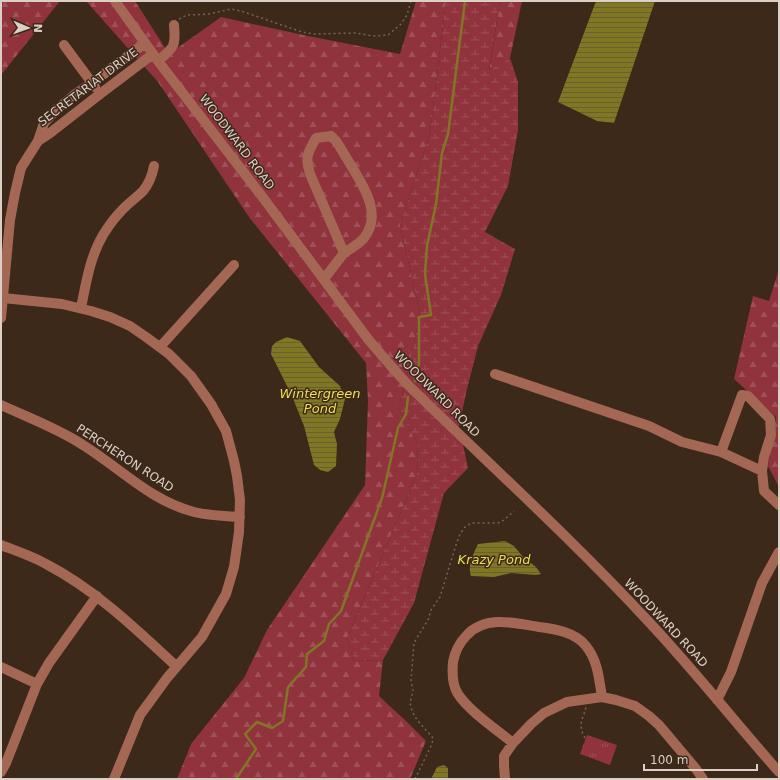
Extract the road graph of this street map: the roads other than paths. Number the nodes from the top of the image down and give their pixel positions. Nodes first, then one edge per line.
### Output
1 (115, 1) edge
2 (174, 25) road end
3 (145, 43) junction
4 (64, 45) dead end
5 (156, 57) junction
6 (92, 83) junction
7 (100, 94) junction
8 (38, 141) junction
9 (154, 166) dead end
10 (344, 253) junction
11 (234, 266) dead end
12 (324, 280) junction
13 (3, 298) junction
14 (81, 308) junction
15 (1, 318) edge
16 (160, 347) junction
17 (495, 374) dead end
18 (1, 405) edge
19 (721, 452) junction
20 (762, 471) junction
21 (779, 505) edge
22 (240, 517) junction
23 (1, 545) edge
24 (779, 552) edge
25 (97, 596) junction
26 (176, 666) junction
27 (1, 667) edge
28 (36, 684) junction
29 (602, 698) junction
30 (717, 700) junction
31 (513, 743) junction
32 (1, 772) edge
33 (779, 772) edge
34 (114, 779) edge
35 (505, 779) edge
36 (703, 779) edge

1 - 3 street, WOODWARD ROAD
2 - 5 street, SECRETARIAT DRIVE
3 - 5 street, WOODWARD ROAD
3 - 6 street, SECRETARIAT DRIVE
4 - 6 street
5 - 7 street, SECRETARIAT DRIVE
5 - 12 street, WOODWARD ROAD
6 - 7 street
6 - 8 street, SECRETARIAT DRIVE
7 - 8 street, SECRETARIAT DRIVE
8 - 13 street, SECRETARIAT DRIVE
9 - 14 street
10 - 10 street
10 - 12 street
11 - 16 street
12 - 30 street, WOODWARD ROAD
13 - 14 street
13 - 15 street, SECRETARIAT DRIVE
14 - 16 street
16 - 22 street
17 - 19 street
18 - 22 street, PERCHERON ROAD
19 - 20 street
19 - 20 street
20 - 21 street
22 - 26 street
23 - 25 street
24 - 30 street
25 - 26 street
25 - 28 street
26 - 34 street
27 - 28 street
28 - 32 street
29 - 31 street
29 - 31 street
29 - 36 street
30 - 33 street, WOODWARD ROAD
31 - 35 street

